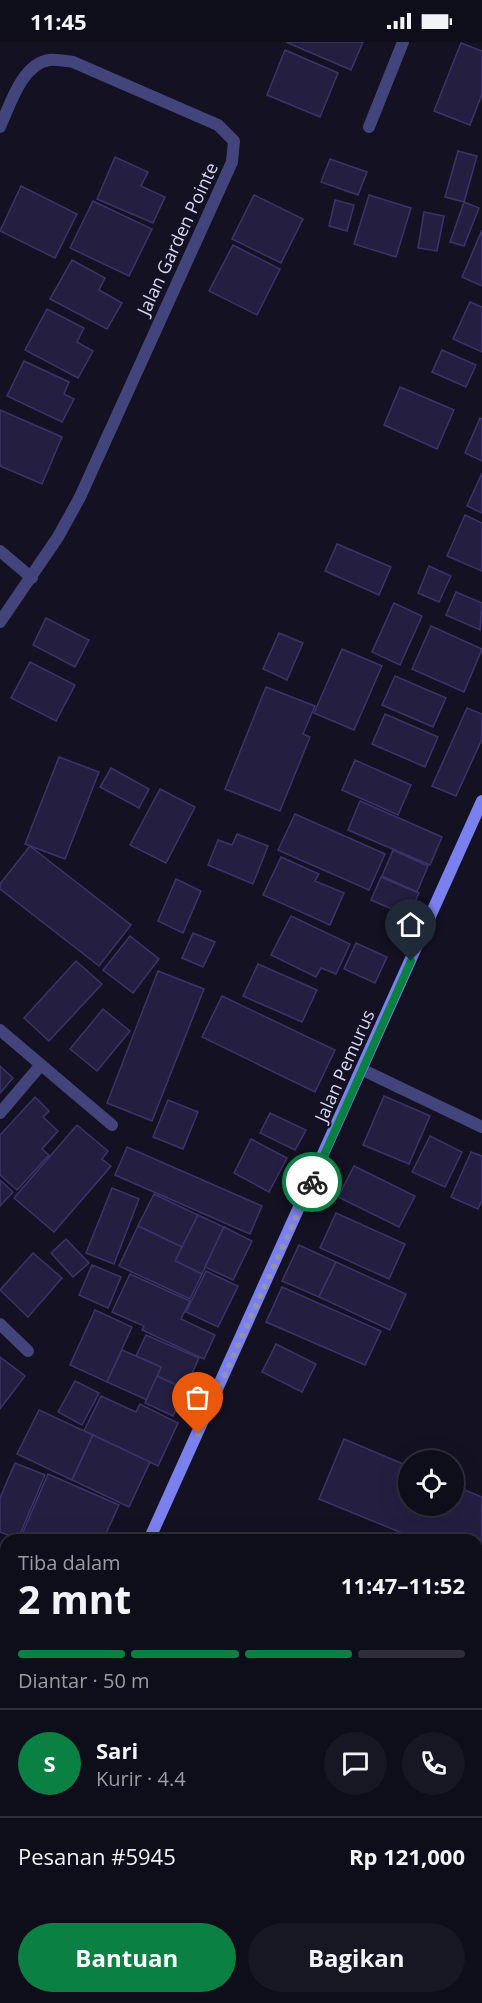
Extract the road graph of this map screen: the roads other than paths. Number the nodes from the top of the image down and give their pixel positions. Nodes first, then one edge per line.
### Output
1 (403, 42) edge
2 (0, 127) edge
3 (369, 127) dead end
4 (0, 550) edge
5 (32, 578) junction
6 (0, 622) edge
7 (481, 806) edge
8 (0, 1030) edge
9 (40, 1066) junction
10 (363, 1070) junction
11 (0, 1113) edge
12 (112, 1125) dead end
13 (482, 1127) edge
14 (0, 1324) edge
15 (28, 1351) dead end
16 (152, 1534) edge

1 - 3 street
2 - 5 street, Jalan Garden Pointe
4 - 5 street
5 - 6 street, Jalan Garden Pointe
7 - 10 street, Jalan Pemurus
8 - 9 street
9 - 11 street
9 - 12 street
10 - 13 street
10 - 16 street, Jalan Pemurus
14 - 15 street

